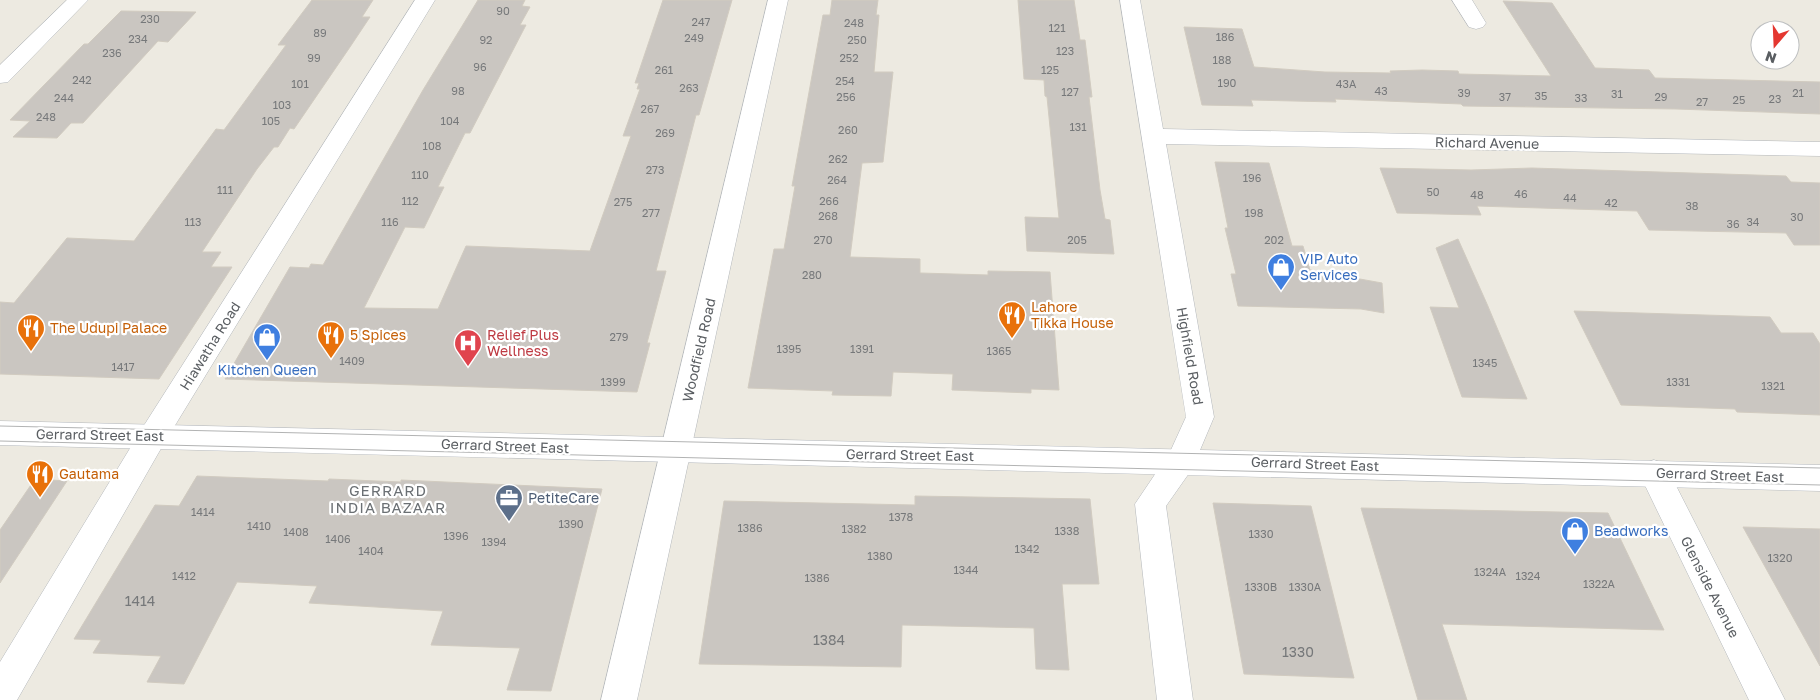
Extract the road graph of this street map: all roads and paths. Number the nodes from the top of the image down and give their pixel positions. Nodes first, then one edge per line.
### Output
1 (78, 0) edge
2 (425, 0) edge
3 (778, 0) edge
4 (1130, 0) edge
5 (1462, 0) edge
6 (1476, 22) dead end
7 (0, 77) edge
8 (1154, 136) junction
9 (1820, 149) edge
10 (0, 433) edge
11 (153, 436) junction
12 (675, 450) junction
13 (1180, 460) junction
14 (1654, 473) junction
15 (1820, 478) edge
16 (0, 695) edge
17 (618, 700) edge
18 (1175, 700) edge
19 (1767, 700) edge

1 - 7 street
2 - 11 street, Hiawatha Road
3 - 12 street, Woodfield Road
4 - 8 street, Highfield Road
5 - 6 street
8 - 9 street, Richard Avenue
8 - 13 street, Highfield Road
10 - 11 street, Gerrard Street East
11 - 12 street, Gerrard Street East
11 - 16 street, Hiawatha Road
12 - 13 street, Gerrard Street East
12 - 17 street, Woodfield Road
13 - 14 street, Gerrard Street East
13 - 18 street, Highfield Road
14 - 15 street, Gerrard Street East
14 - 19 street, Glenside Avenue

